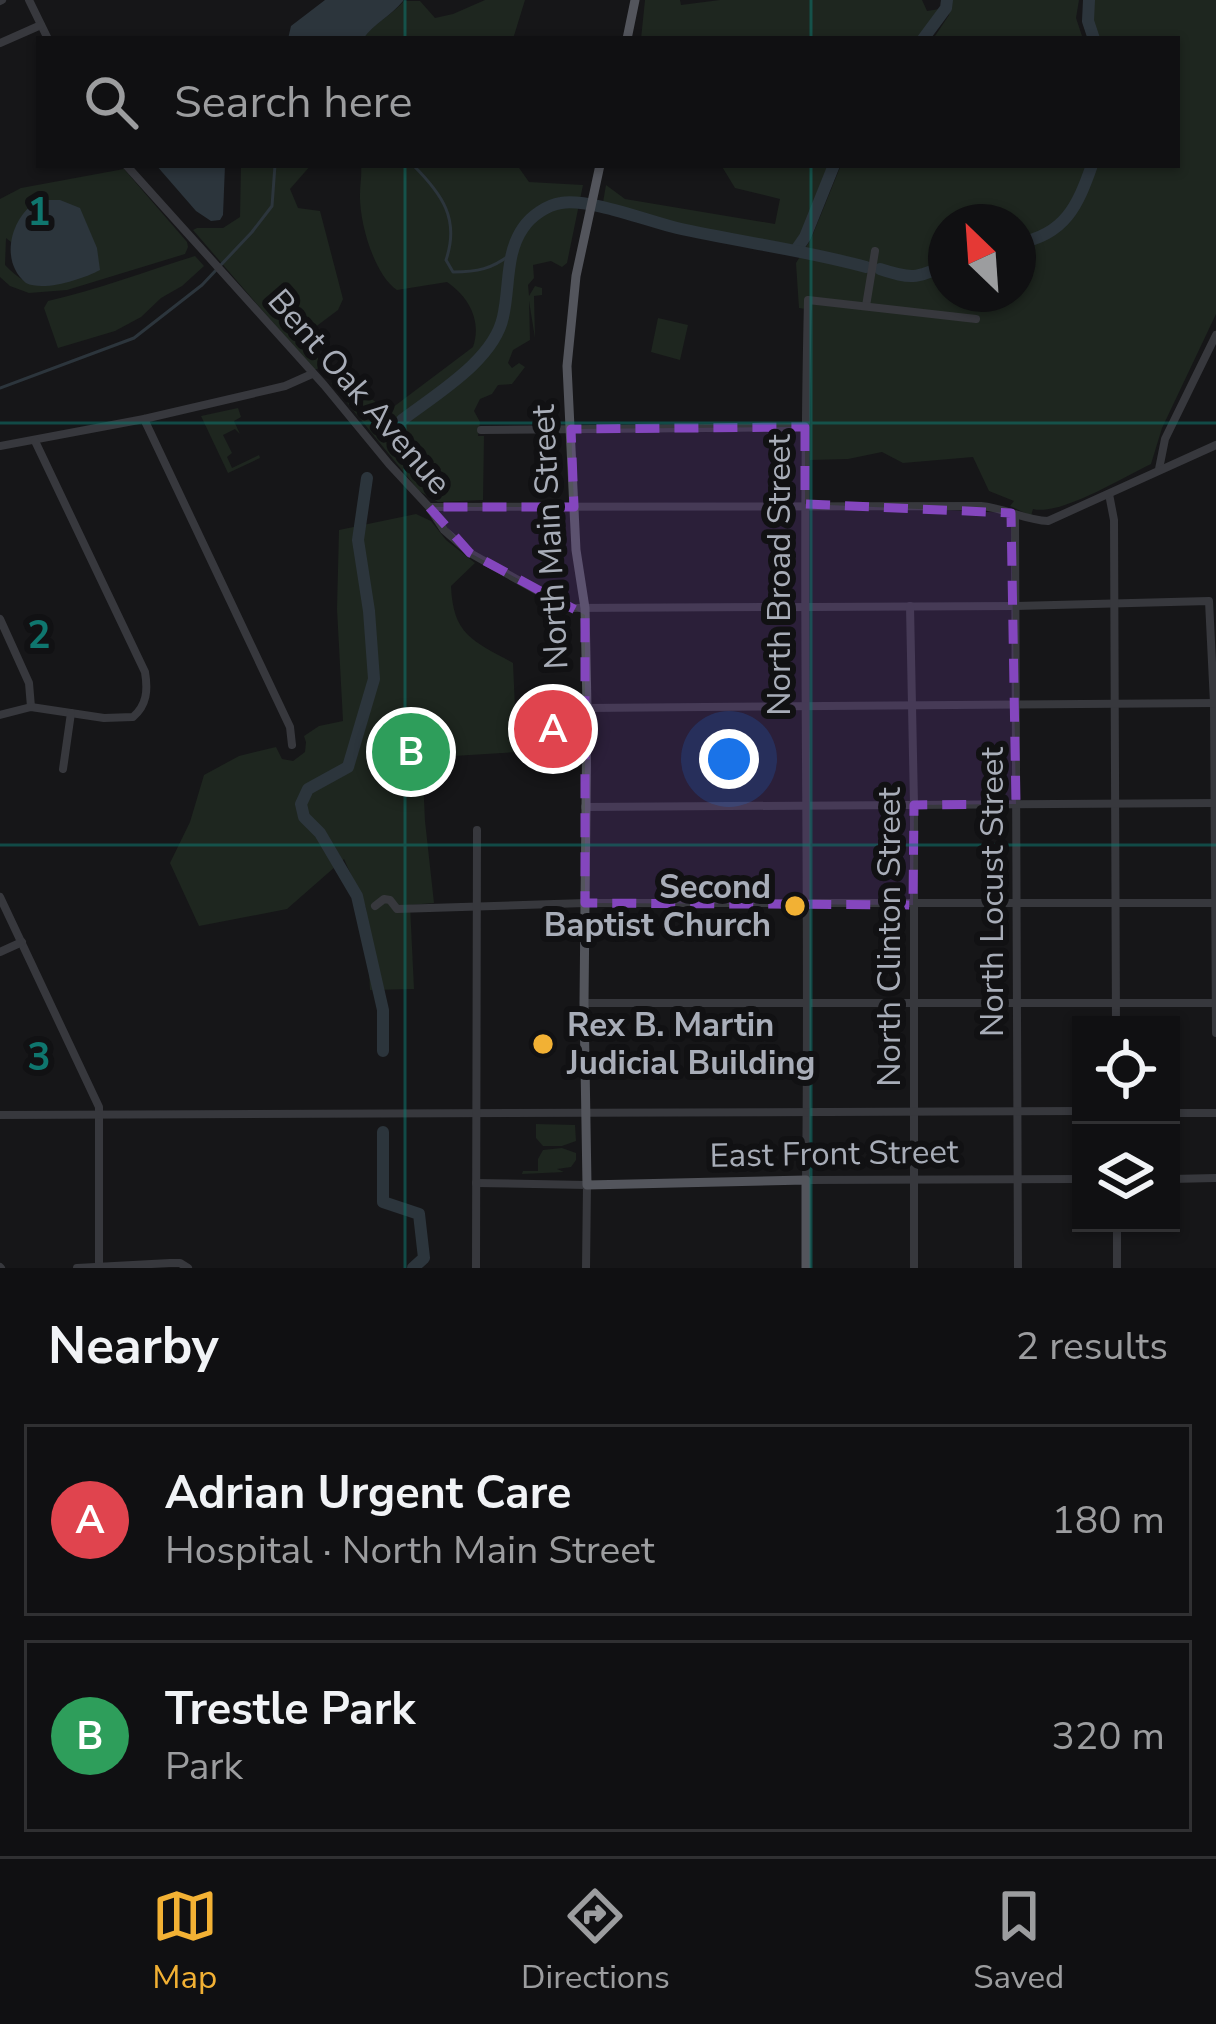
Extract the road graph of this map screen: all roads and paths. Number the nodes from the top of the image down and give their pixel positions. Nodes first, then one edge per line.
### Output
1 (29, 0) edge
2 (635, 0) edge
3 (41, 26) junction
4 (46, 36) edge
5 (628, 36) edge
6 (0, 43) edge
7 (129, 168) edge
8 (599, 168) edge
9 (875, 251) dead end
10 (866, 306) junction
11 (976, 319) dead end
12 (1216, 334) edge
13 (312, 374) junction
14 (144, 419) junction
15 (806, 427) junction
16 (571, 429) junction
17 (481, 430) dead end
18 (35, 441) junction
19 (1216, 445) edge
20 (0, 446) edge
21 (1159, 470) junction
22 (1109, 494) junction
23 (805, 505) junction
24 (429, 506) junction
25 (574, 507) junction
26 (1015, 516) junction
27 (1114, 604) junction
28 (805, 606) junction
29 (910, 606) junction
30 (1014, 606) junction
31 (584, 608) junction
32 (0, 619) edge
33 (1115, 702) junction
34 (1215, 703) edge
35 (1016, 704) junction
36 (912, 705) junction
37 (806, 706) junction
38 (31, 707) junction
39 (587, 708) junction
40 (71, 713) junction
41 (0, 715) edge
42 (292, 745) dead end
43 (63, 769) dead end
44 (1215, 803) edge
45 (1016, 804) junction
46 (1115, 804) junction
47 (914, 805) junction
48 (807, 806) junction
49 (586, 807) junction
50 (477, 830) dead end
51 (0, 897) edge
52 (1116, 902) junction
53 (585, 903) junction
54 (807, 903) junction
55 (1216, 903) edge
56 (913, 904) junction
57 (1016, 904) junction
58 (476, 905) junction
59 (375, 906) dead end
60 (22, 942) junction
61 (0, 952) edge
62 (584, 1003) junction
63 (808, 1003) junction
64 (1216, 1003) edge
65 (912, 1004) junction
66 (1017, 1004) junction
67 (1117, 1004) junction
68 (1117, 1016) edge
69 (1216, 1034) edge
70 (1016, 1111) junction
71 (478, 1112) junction
72 (1072, 1112) edge
73 (807, 1113) junction
74 (914, 1113) junction
75 (1180, 1113) edge
76 (99, 1114) junction
77 (584, 1114) junction
78 (1216, 1114) edge
79 (0, 1115) edge
80 (1018, 1178) junction
81 (1216, 1178) edge
82 (1180, 1179) edge
83 (806, 1180) junction
84 (914, 1180) junction
85 (1072, 1180) edge
86 (476, 1183) junction
87 (587, 1185) junction
88 (1117, 1232) edge
89 (99, 1267) edge
90 (187, 1267) edge
91 (77, 1268) edge
92 (476, 1268) edge
93 (586, 1268) edge
94 (806, 1268) edge
95 (914, 1268) edge
96 (1018, 1268) edge
97 (1117, 1268) edge

1 - 3 street
2 - 5 main road
3 - 4 street
3 - 6 street
7 - 13 street, Bent Oak Avenue
8 - 16 main road, North Main Street
9 - 10 street
10 - 11 street, North Broad Street
10 - 15 street, North Broad Street
12 - 21 street
13 - 14 street
13 - 24 street, Bent Oak Avenue
14 - 18 street
14 - 42 street
15 - 16 street
15 - 23 street, North Broad Street
16 - 17 street
16 - 25 main road, North Main Street
18 - 20 street
18 - 40 street
19 - 21 street
21 - 22 street
22 - 26 street
22 - 27 street
23 - 25 street
23 - 26 street
23 - 28 street, North Broad Street
24 - 25 street
24 - 31 street, Bent Oak Avenue
25 - 31 main road, North Main Street
26 - 30 street, North Locust Street
27 - 30 street
27 - 33 street
27 - 34 street
28 - 29 street
28 - 31 street
28 - 37 street, North Broad Street
29 - 30 street
29 - 36 street, North Clinton Street
30 - 35 street, North Locust Street
31 - 39 main road, North Main Street
32 - 38 street
33 - 34 street
33 - 35 street
33 - 46 street
34 - 44 street
35 - 36 street
35 - 45 street, North Locust Street
36 - 37 street
36 - 47 street, North Clinton Street
37 - 39 street
37 - 48 street, North Broad Street
38 - 40 street
38 - 41 street
39 - 49 main road, North Main Street
40 - 43 street
44 - 46 street
44 - 55 street
45 - 46 street
45 - 47 street
45 - 57 street, North Locust Street
46 - 52 street
47 - 48 street
47 - 56 street, North Clinton Street
48 - 49 street
48 - 54 street, North Broad Street
49 - 53 main road, North Main Street
50 - 58 street
51 - 60 street
52 - 55 street
52 - 57 street
52 - 67 street
53 - 54 street
53 - 58 street
53 - 62 main road, North Main Street
54 - 56 street
54 - 63 street, North Broad Street
55 - 64 street
56 - 57 street
56 - 65 street, North Clinton Street
57 - 66 street, North Locust Street
58 - 59 street
58 - 71 street
60 - 61 street
60 - 76 street
62 - 63 street
62 - 77 main road, North Main Street
63 - 65 street
63 - 73 street, North Broad Street
64 - 67 street
64 - 69 street
65 - 66 street
65 - 74 street, North Clinton Street
66 - 67 street
66 - 70 street, North Locust Street
67 - 68 street
70 - 72 street
70 - 74 street
70 - 80 street, North Locust Street
71 - 76 street
71 - 77 street
71 - 86 street
73 - 74 street
73 - 77 street
73 - 83 street, North Broad Street
74 - 84 street, North Clinton Street
75 - 78 street
76 - 79 street
76 - 89 street
77 - 87 main road, North Main Street
80 - 84 street, East Front Street
80 - 85 street, East Front Street
80 - 96 street, North Locust Street
81 - 82 street
83 - 84 street, East Front Street
83 - 87 main road, East Front Street
83 - 94 main road, North Broad Street
84 - 95 street, North Clinton Street
86 - 87 street
86 - 92 street
87 - 93 street, North Main Street
88 - 97 street
89 - 90 street
89 - 91 street

